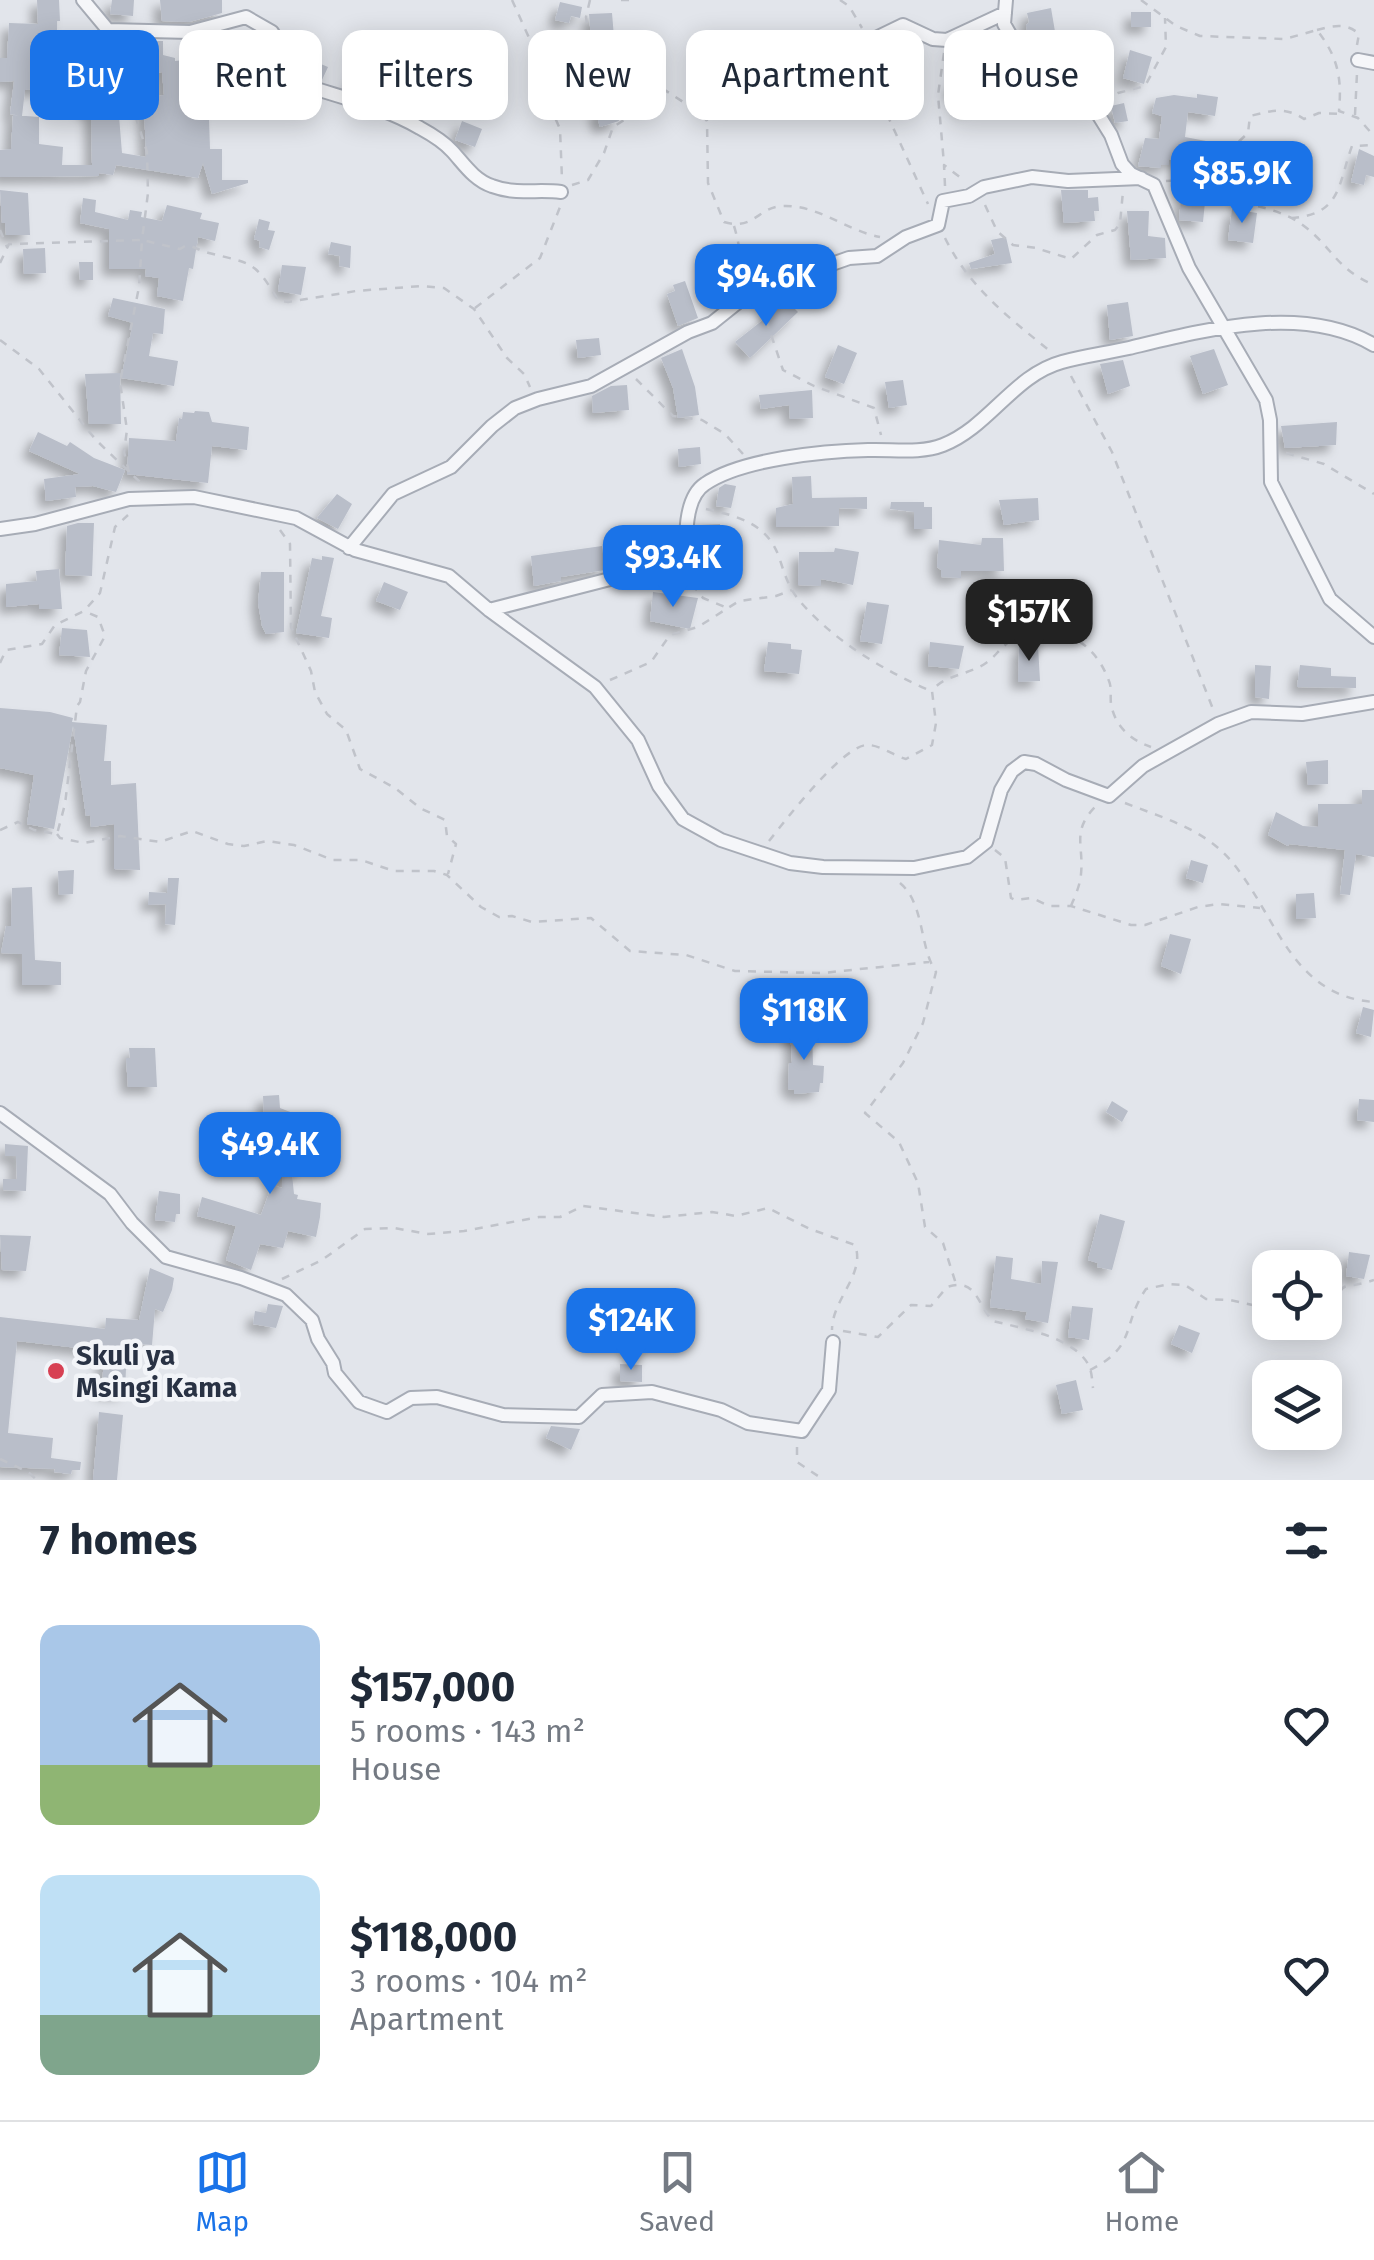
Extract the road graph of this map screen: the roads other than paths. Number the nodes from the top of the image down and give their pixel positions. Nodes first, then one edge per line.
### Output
1 (83, 0) edge
2 (1006, 6) edge
3 (924, 35) edge
4 (1358, 60) road end
5 (1374, 62) edge
6 (1145, 180) junction
7 (561, 192) road end
8 (1224, 326) junction
9 (1374, 345) edge
10 (0, 528) edge
11 (349, 548) junction
12 (489, 610) junction
13 (1374, 637) edge
14 (1374, 702) edge
15 (0, 1113) edge
16 (832, 1335) road end

1 - 7 street
2 - 3 street
2 - 6 street
4 - 5 street
6 - 8 street
6 - 11 street
8 - 9 street
8 - 12 street
8 - 13 street
10 - 11 street
11 - 12 street
12 - 14 street
15 - 16 street

